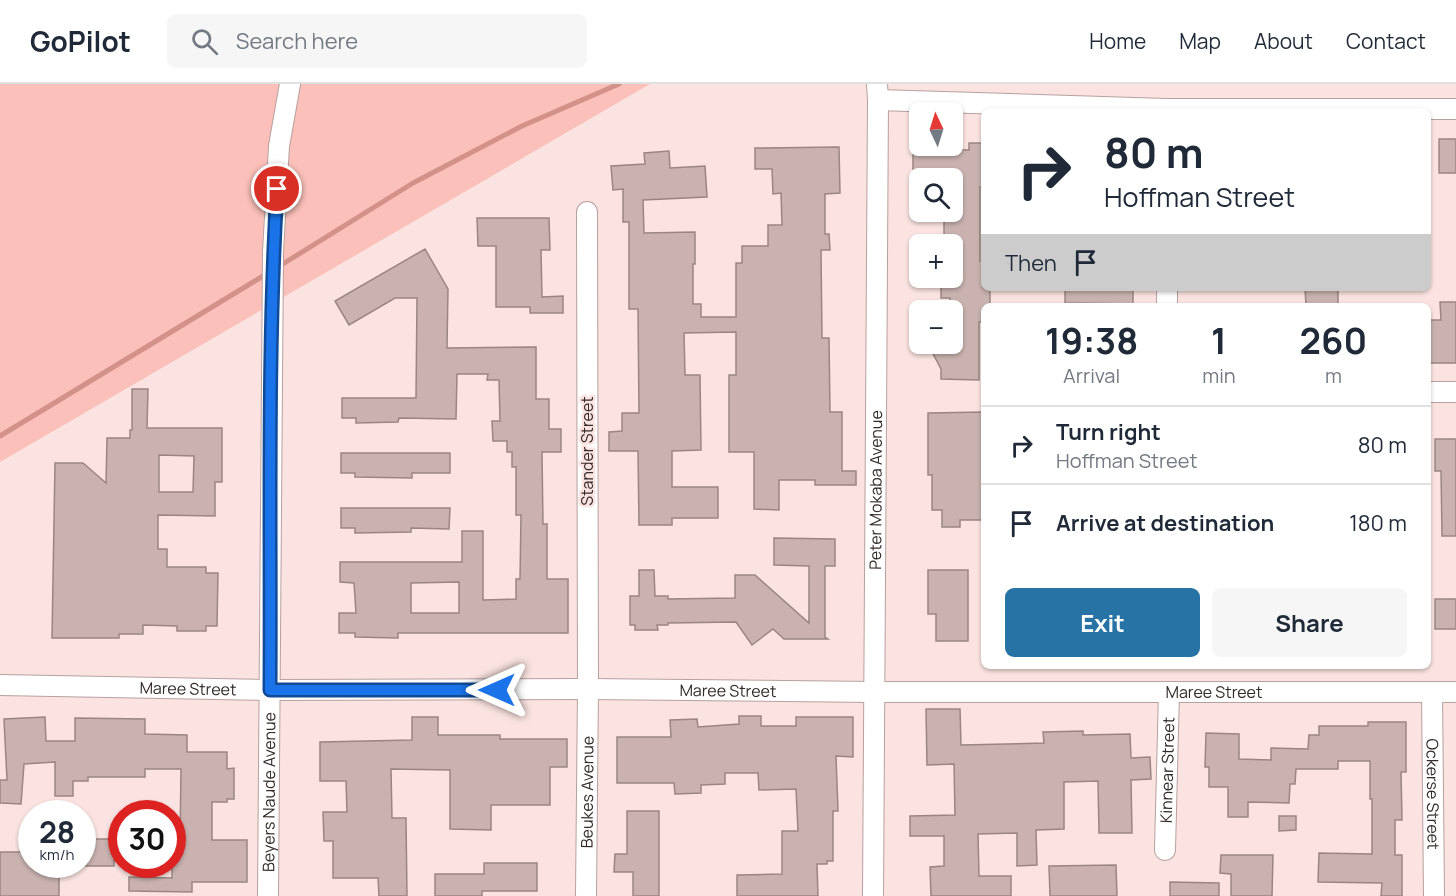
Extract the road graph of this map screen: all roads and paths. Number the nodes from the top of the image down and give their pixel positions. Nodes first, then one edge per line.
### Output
1 (290, 84) edge
2 (878, 92) edge
3 (1134, 108) edge
4 (1431, 109) edge
5 (1456, 109) edge
6 (587, 212) dead end
7 (1431, 392) edge
8 (1456, 392) edge
9 (0, 685) edge
10 (588, 689) junction
11 (270, 690) junction
12 (875, 692) junction
13 (1169, 692) junction
14 (1456, 692) edge
15 (1432, 693) junction
16 (1165, 850) dead end
17 (268, 896) edge
18 (586, 896) edge
19 (873, 896) edge
20 (1434, 896) edge

1 - 11 street, Beyers Naude Avenue
2 - 3 street
2 - 12 street, Peter Mokaba Avenue
4 - 5 street
6 - 10 street, Stander Street
7 - 8 street
9 - 11 street, Maree Street
10 - 11 street, Maree Street
10 - 12 street, Maree Street
10 - 18 street, Beukes Avenue
11 - 17 street, Beyers Naude Avenue
12 - 13 street, Maree Street
12 - 19 street, Peter Mokaba Avenue
13 - 15 street, Maree Street
13 - 16 street, Kinnear Street
14 - 15 street, Maree Street
15 - 20 street, Ockerse Street

